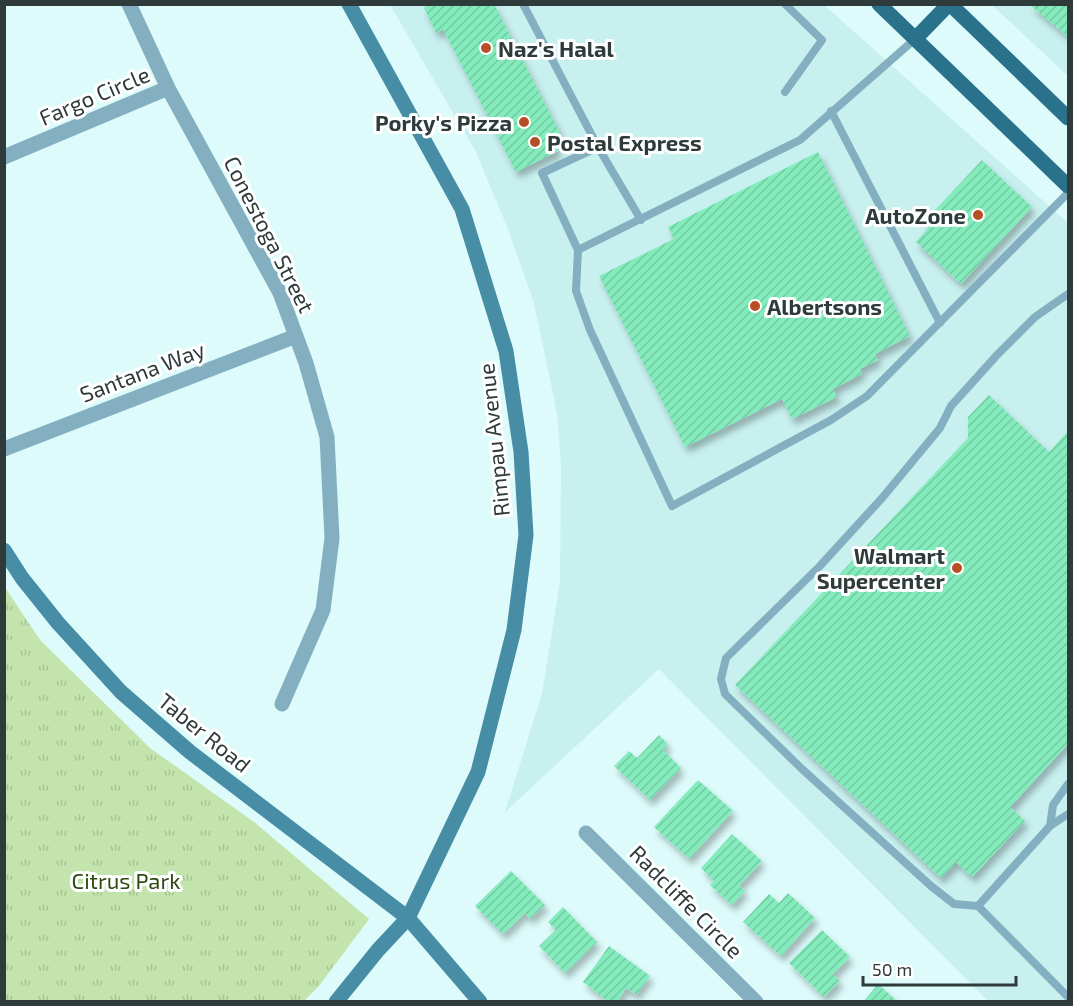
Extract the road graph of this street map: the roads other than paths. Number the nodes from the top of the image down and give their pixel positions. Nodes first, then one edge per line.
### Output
1 (129, 4) edge
2 (349, 4) edge
3 (523, 4) edge
4 (785, 4) edge
5 (879, 4) edge
6 (950, 4) edge
7 (915, 39) junction
8 (168, 88) junction
9 (785, 92) dead end
10 (831, 111) junction
11 (1068, 118) edge
12 (598, 147) junction
13 (4, 157) edge
14 (1068, 186) edge
15 (1068, 193) edge
16 (641, 220) junction
17 (578, 250) junction
18 (1068, 294) edge
19 (940, 323) junction
20 (296, 336) junction
21 (4, 449) edge
22 (4, 550) edge
23 (282, 704) dead end
24 (1068, 784) edge
25 (1068, 814) edge
26 (1050, 826) junction
27 (586, 833) dead end
28 (978, 906) junction
29 (408, 918) junction
30 (1068, 997) edge
31 (336, 1002) edge
32 (480, 1002) edge
33 (756, 1002) edge

1 - 8 street, Conestoga Street
2 - 29 main road, Rimpau Avenue
3 - 12 lane
4 - 9 lane
5 - 7 main road
6 - 7 main road
6 - 11 main road
7 - 10 lane
7 - 14 main road
8 - 13 street, Fargo Circle
8 - 20 street, Conestoga Street
10 - 16 lane
10 - 19 lane
12 - 16 lane
12 - 17 lane
15 - 19 lane
16 - 17 lane
17 - 19 lane
18 - 28 lane
20 - 21 street, Santana Way
20 - 23 street, Conestoga Street
22 - 29 main road, Taber Road
24 - 26 lane
25 - 26 lane
26 - 28 lane
27 - 33 street, Radcliffe Circle
28 - 30 lane
29 - 31 main road, Rimpau Avenue
29 - 32 main road, Taber Road

